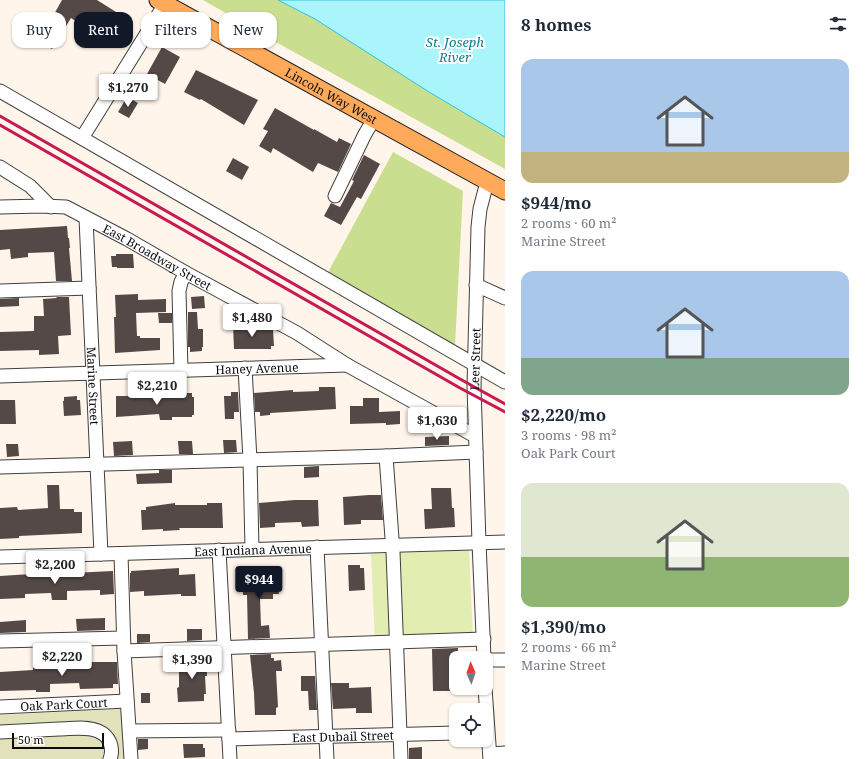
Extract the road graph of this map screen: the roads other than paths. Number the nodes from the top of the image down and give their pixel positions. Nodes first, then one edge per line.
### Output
1 (161, 2) edge
2 (0, 91) edge
3 (374, 119) junction
4 (82, 138) junction
5 (0, 167) edge
6 (487, 182) junction
7 (505, 191) edge
8 (335, 196) dead end
9 (0, 207) edge
10 (51, 207) junction
11 (86, 218) junction
12 (186, 273) junction
13 (476, 285) junction
14 (89, 288) junction
15 (0, 291) edge
16 (505, 298) edge
17 (474, 364) junction
18 (346, 365) junction
19 (245, 368) junction
20 (181, 371) junction
21 (93, 373) junction
22 (0, 376) edge
23 (505, 382) edge
24 (475, 436) junction
25 (476, 452) junction
26 (386, 456) junction
27 (250, 460) junction
28 (97, 464) junction
29 (0, 467) edge
30 (505, 542) edge
31 (479, 543) junction
32 (392, 546) junction
33 (318, 547) junction
34 (252, 549) junction
35 (219, 550) junction
36 (102, 554) junction
37 (121, 554) junction
38 (0, 557) edge
39 (484, 639) junction
40 (0, 641) edge
41 (397, 642) junction
42 (123, 644) junction
43 (322, 644) junction
44 (224, 647) junction
45 (485, 651) edge
46 (493, 659) edge
47 (505, 660) edge
48 (127, 701) junction
49 (0, 707) edge
50 (130, 730) junction
51 (0, 732) edge
52 (449, 733) edge
53 (229, 734) junction
54 (400, 735) junction
55 (326, 737) junction
56 (505, 753) edge
57 (490, 756) edge
58 (110, 759) edge
59 (131, 759) edge
60 (230, 759) edge
61 (327, 759) edge
62 (401, 759) edge

1 - 3 main road, Lincoln Way West
1 - 4 street
2 - 4 street
3 - 6 main road, Lincoln Way West
3 - 8 street
4 - 17 street
5 - 10 street
6 - 7 main road, Lincoln Way West
6 - 13 street, Leer Street
9 - 10 street, East Broadway Street
10 - 11 street, East Broadway Street
11 - 12 street, East Broadway Street
11 - 14 street, Marine Street
12 - 18 street, East Broadway Street
12 - 20 street
13 - 16 street
13 - 17 street, Leer Street
14 - 15 street
14 - 21 street, Marine Street
17 - 23 street
17 - 24 street, Leer Street
18 - 19 street, Haney Avenue
18 - 24 street, East Broadway Street
19 - 20 street, Haney Avenue
19 - 27 street
20 - 21 street, Haney Avenue
21 - 22 street, Haney Avenue
21 - 28 street, Marine Street
24 - 25 street, Leer Street
25 - 26 street
25 - 31 street, Leer Street
26 - 27 street
26 - 32 street
27 - 28 street
27 - 34 street
28 - 29 street
28 - 36 street, Marine Street
30 - 31 street, East Indiana Avenue
31 - 32 street, East Indiana Avenue
31 - 39 street, Leer Street
32 - 33 street, East Indiana Avenue
32 - 41 street
33 - 34 street, East Indiana Avenue
33 - 43 street
34 - 35 street, East Indiana Avenue
35 - 37 street, East Indiana Avenue
35 - 44 street
36 - 37 street, East Indiana Avenue
36 - 38 street, East Indiana Avenue
37 - 42 street
39 - 41 street
39 - 45 street, Leer Street
40 - 42 street
41 - 43 street
41 - 54 street
42 - 44 street
42 - 48 street
43 - 44 street
43 - 55 street
44 - 53 street
46 - 47 street
48 - 49 street, Oak Park Court
48 - 50 street
50 - 53 street, East Dubail Street
50 - 59 street
51 - 58 street
52 - 54 street, East Dubail Street
53 - 55 street, East Dubail Street
53 - 60 street
54 - 55 street, East Dubail Street
54 - 62 street
55 - 61 street
56 - 57 street

